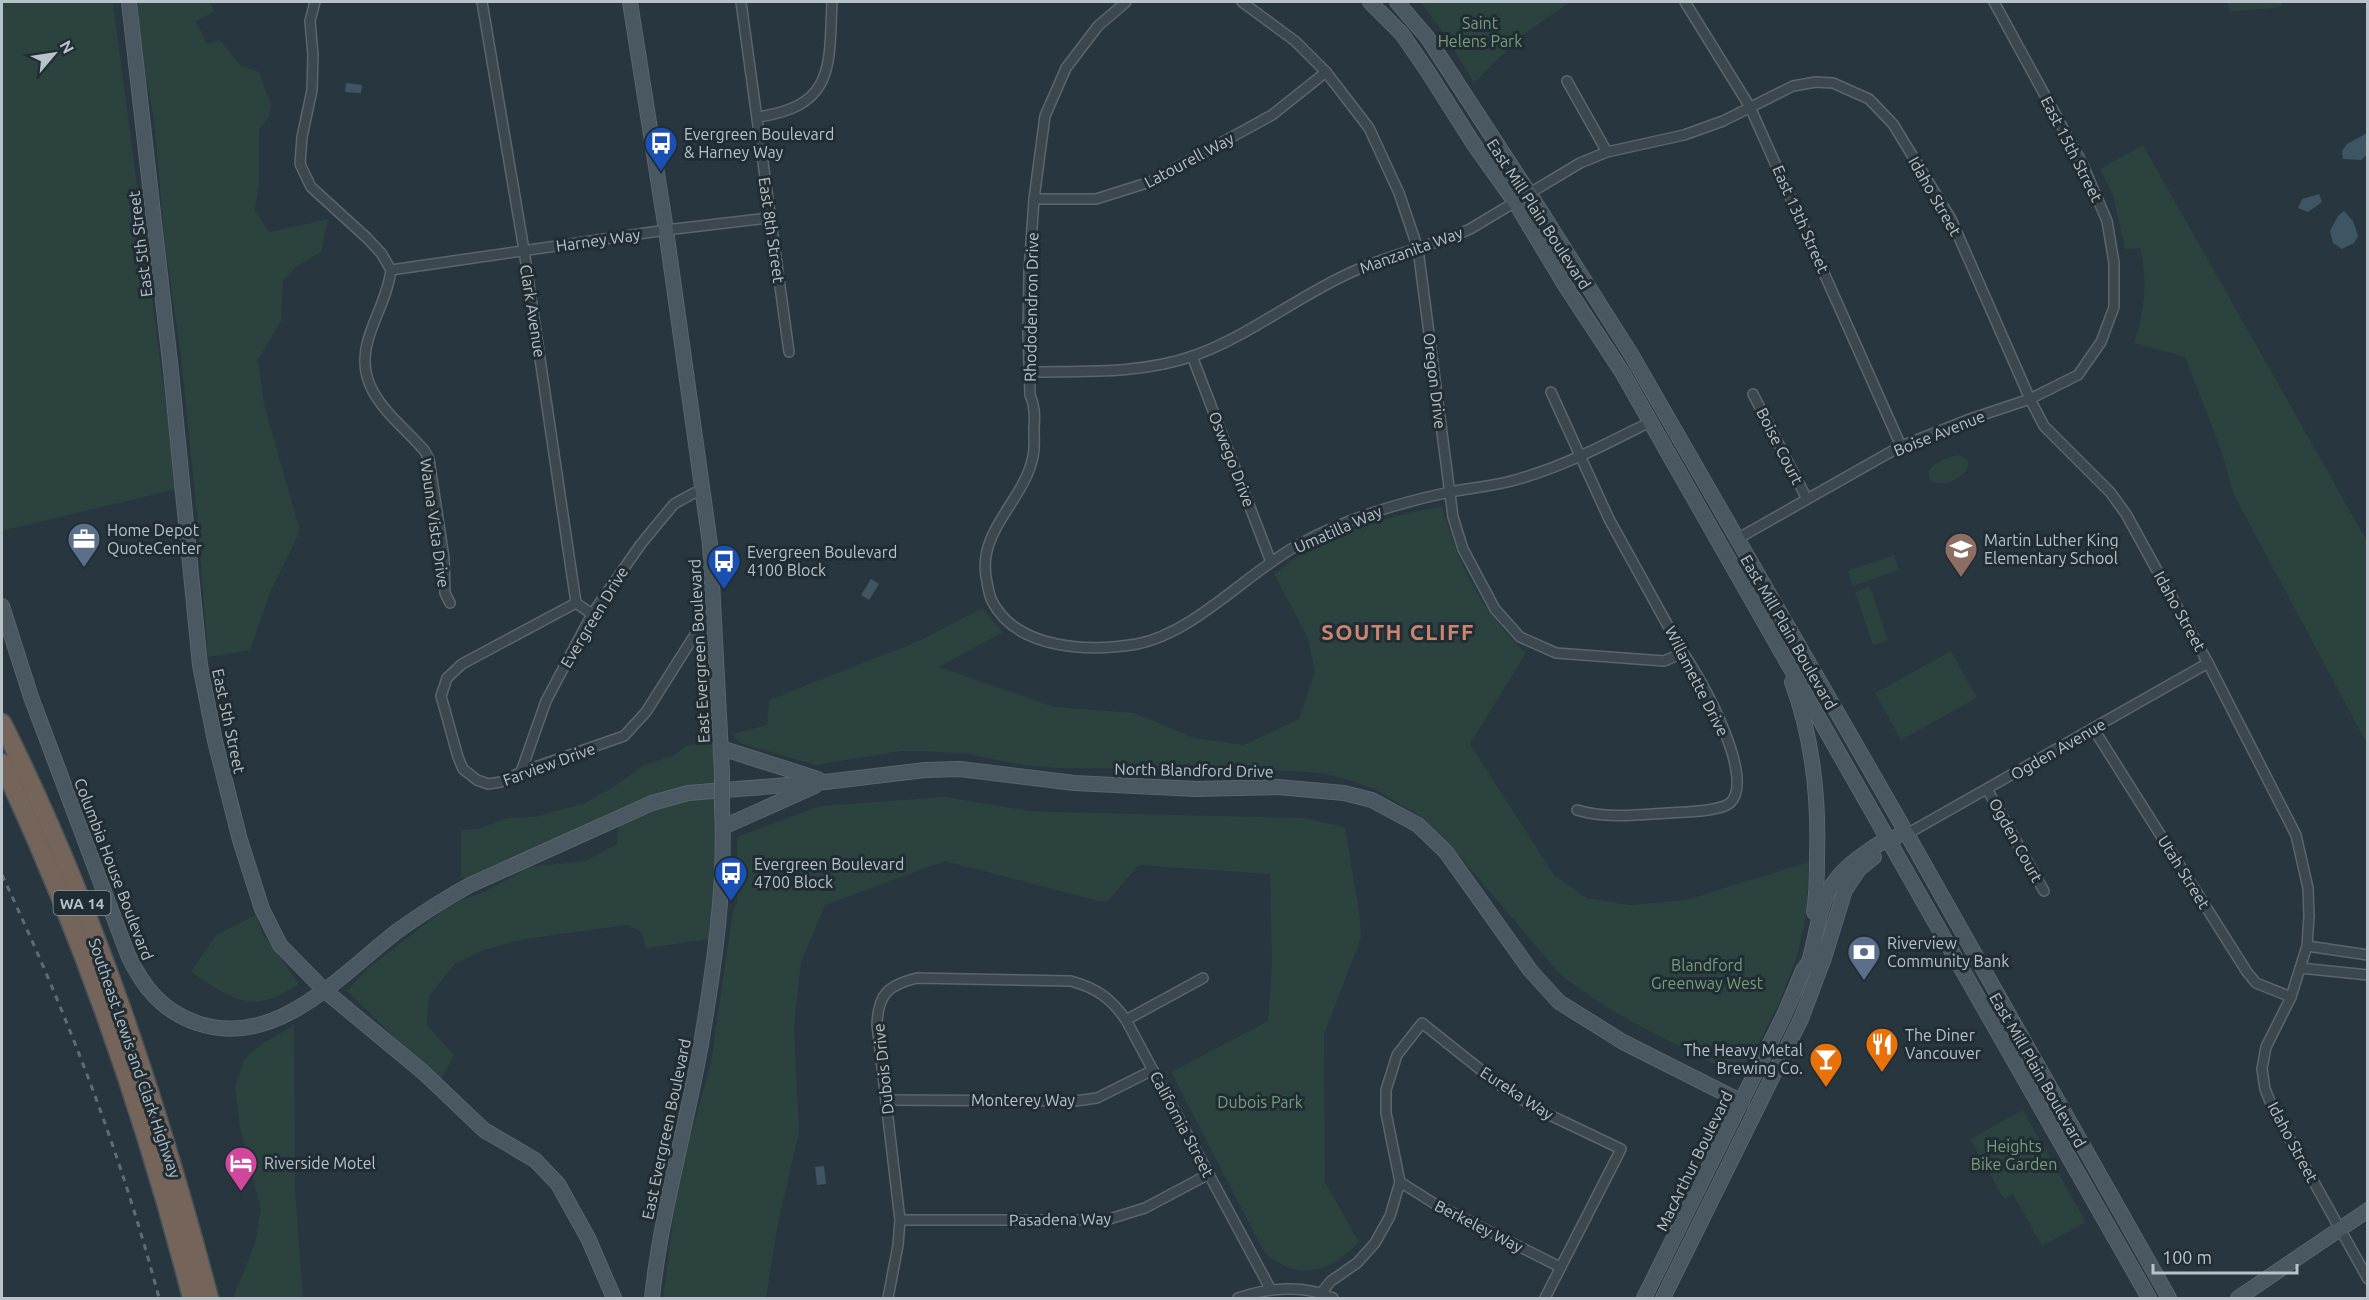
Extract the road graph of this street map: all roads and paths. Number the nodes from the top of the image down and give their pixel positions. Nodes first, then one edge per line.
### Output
1 (129, 2) edge
2 (315, 2) edge
3 (482, 2) edge
4 (630, 2) edge
5 (741, 2) edge
6 (832, 2) edge
7 (1126, 2) edge
8 (1242, 2) edge
9 (1370, 2) edge
10 (1397, 2) edge
11 (1684, 2) edge
12 (1994, 2) edge
13 (1326, 72) junction
14 (1568, 81) dead end
15 (1750, 107) junction
16 (758, 117) junction
17 (1607, 152) junction
18 (1530, 193) junction
19 (1034, 199) junction
20 (1515, 202) junction
21 (769, 218) junction
22 (666, 230) junction
23 (1418, 249) junction
24 (524, 250) junction
25 (392, 270) junction
26 (2114, 307) joint
27 (789, 352) dead end
28 (1192, 356) junction
29 (1030, 372) junction
30 (1551, 392) dead end
31 (1753, 394) dead end
32 (2030, 399) junction
33 (1650, 422) junction
34 (1901, 446) junction
35 (1580, 457) junction
36 (703, 492) junction
37 (1449, 492) junction
38 (1807, 499) junction
39 (1737, 539) junction
40 (1271, 562) junction
41 (450, 603) dead end
42 (576, 603) junction
43 (2, 606) edge
44 (592, 614) junction
45 (715, 619) junction
46 (1007, 623) joint
47 (1778, 644) junction
48 (1683, 653) junction
49 (2208, 663) junction
50 (2, 723) edge
51 (2093, 728) junction
52 (721, 748) junction
53 (2, 763) edge
54 (521, 772) junction
55 (825, 782) junction
56 (2, 784) edge
57 (1987, 789) junction
58 (18, 798) junction
59 (1577, 810) dead end
60 (723, 827) junction
61 (1907, 834) junction
62 (1891, 842) junction
63 (540, 852) joint
64 (2044, 891) dead end
65 (2307, 946) junction
66 (2367, 955) edge
67 (2300, 968) junction
68 (1803, 970) junction
69 (2367, 975) edge
70 (1203, 978) dead end
71 (1071, 981) joint
72 (324, 990) junction
73 (2291, 996) junction
74 (1126, 1020) junction
75 (1153, 1070) junction
76 (2022, 1075) junction
77 (886, 1100) junction
78 (1742, 1102) junction
79 (2079, 1140) junction
80 (2073, 1165) junction
81 (1209, 1174) junction
82 (1400, 1182) junction
83 (2367, 1210) edge
84 (900, 1220) junction
85 (2340, 1228) junction
86 (2136, 1241) junction
87 (1560, 1267) junction
88 (2367, 1279) edge
89 (1271, 1290) junction
90 (1321, 1293) junction
91 (192, 1299) edge
92 (210, 1299) edge
93 (614, 1299) edge
94 (652, 1299) edge
95 (888, 1299) edge
96 (1238, 1299) edge
97 (1333, 1299) edge
98 (1545, 1299) edge
99 (1644, 1299) edge
100 (1663, 1299) edge
101 (2149, 1299) edge
102 (2169, 1299) edge
103 (2238, 1299) edge

1 - 72 street, East 5th Street
2 - 25 street
3 - 24 street, Clark Avenue
4 - 22 street, East Evergreen Boulevard
5 - 16 street, East 8th Street
6 - 16 street
7 - 19 street, Rhododendron Drive
8 - 13 street, Oregon Drive
9 - 20 street, East Mill Plain Boulevard
10 - 18 street, East Mill Plain Boulevard
11 - 15 street, East 13th Street
12 - 26 street, East 15th Street
13 - 19 street, Latourell Way
13 - 23 street, Oregon Drive
14 - 17 street
15 - 17 street, Manzanita Way
15 - 32 street, Idaho Street
15 - 34 street, East 13th Street
16 - 21 street, East 8th Street
17 - 18 street, Manzanita Way
18 - 20 street, Manzanita Way
18 - 39 street, East Mill Plain Boulevard
19 - 29 street, Rhododendron Drive
20 - 23 street, Manzanita Way
20 - 33 street, East Mill Plain Boulevard
21 - 22 street, Harney Way
21 - 27 street, East 8th Street
22 - 24 street, Harney Way
22 - 36 street, East Evergreen Boulevard
23 - 28 street, Manzanita Way
23 - 37 street, Oregon Drive
24 - 25 street, Harney Way
24 - 42 street, Clark Avenue
25 - 41 street, Wauna Vista Drive
26 - 32 street, Boise Avenue
28 - 29 street, Manzanita Way
28 - 40 street, Oswego Drive
29 - 46 street, Rhododendron Drive
30 - 35 street, Willamette Drive
31 - 38 street, Boise Court
32 - 34 street, Boise Avenue
32 - 49 street, Idaho Street
33 - 35 street, Umatilla Way
33 - 47 street, East Mill Plain Boulevard
34 - 38 street, Boise Avenue
35 - 37 street, Umatilla Way
35 - 48 street, Willamette Drive
36 - 44 street, Evergreen Drive
36 - 45 street, East Evergreen Boulevard
37 - 40 street, Umatilla Way
37 - 48 street, Oregon Drive
38 - 39 street, Boise Avenue
39 - 61 street, East Mill Plain Boulevard
40 - 46 street, Umatilla Way
42 - 44 street
42 - 54 street, Farview Drive
43 - 72 street, Columbia House Boulevard
44 - 54 street, Evergreen Drive
45 - 52 street, East Evergreen Boulevard
45 - 54 street, Farview Drive
47 - 62 street, East Mill Plain Boulevard
47 - 68 street
48 - 59 street, Willamette Drive
49 - 51 street, Ogden Avenue
49 - 65 street, Idaho Street
50 - 92 highway, Southeast Lewis and Clark Highway / WA 14
51 - 57 street, Ogden Avenue
51 - 73 street, Utah Street
52 - 55 street
52 - 60 street, East Evergreen Boulevard, bridge
53 - 58 highway, Southeast Lewis and Clark Highway / WA 14
55 - 60 street
55 - 63 street, North Blandford Drive
55 - 78 street, North Blandford Drive
56 - 58 highway
57 - 61 street, Ogden Avenue
57 - 64 street, Ogden Court
58 - 91 highway, Southeast Lewis and Clark Highway / WA 14
60 - 94 street, East Evergreen Boulevard
61 - 62 street, MacArthur Boulevard
61 - 79 street, East Mill Plain Boulevard
62 - 68 street, MacArthur Boulevard
62 - 76 street, East Mill Plain Boulevard
62 - 100 street, MacArthur Boulevard
63 - 72 street, Columbia House Boulevard
65 - 66 street
65 - 67 street, Idaho Street
67 - 69 street
67 - 73 street, Idaho Street
68 - 78 street, MacArthur Boulevard
70 - 74 street
71 - 74 street, California Street
71 - 77 street, Dubois Drive
72 - 93 street, East 5th Street
73 - 85 street, Idaho Street
74 - 75 street, California Street
75 - 77 street, Monterey Way
75 - 81 street, California Street
76 - 79 street
76 - 80 street, East Mill Plain Boulevard
77 - 84 street, Dubois Drive
78 - 99 street, MacArthur Boulevard
79 - 86 street, East Mill Plain Boulevard
80 - 86 street
80 - 101 street, East Mill Plain Boulevard
81 - 84 street, Pasadena Way
81 - 89 street, California Street
82 - 87 street, Berkeley Way
82 - 87 street, Eureka Way
82 - 90 street
83 - 85 street
84 - 95 street, Dubois Drive
85 - 88 street, Idaho Street
85 - 103 street
86 - 102 street, East Mill Plain Boulevard
87 - 98 street
89 - 90 street
89 - 96 street
90 - 97 street

